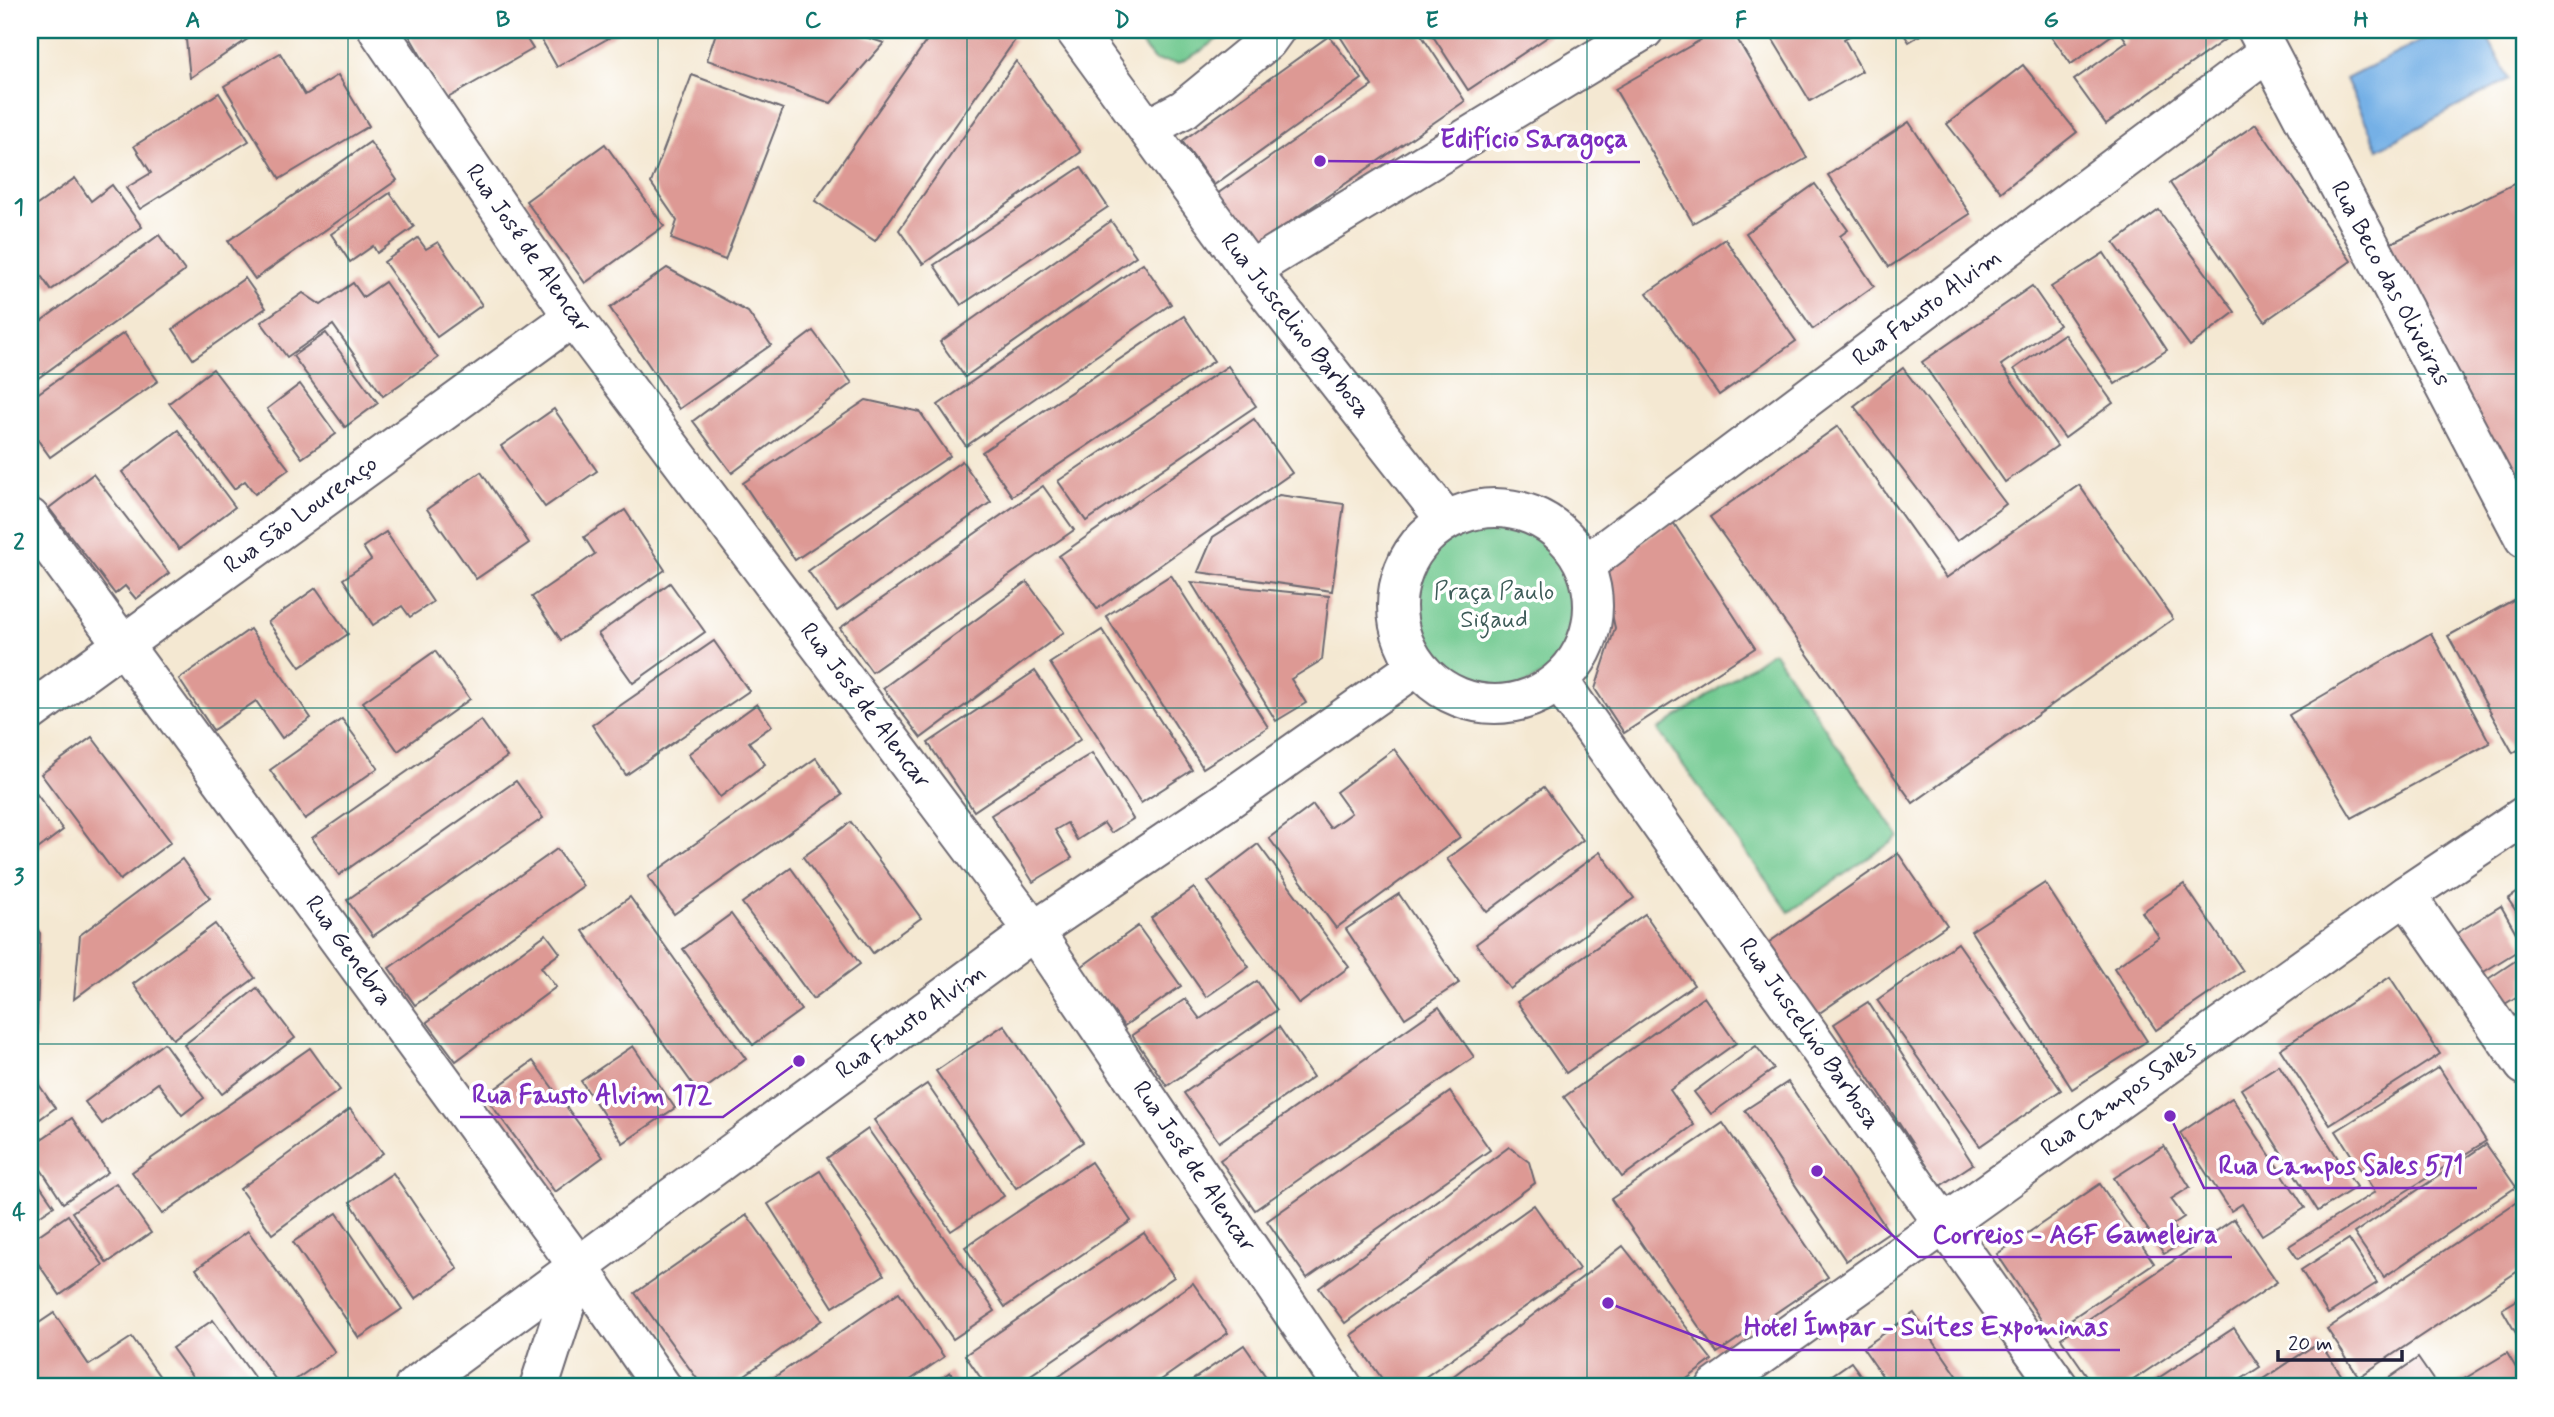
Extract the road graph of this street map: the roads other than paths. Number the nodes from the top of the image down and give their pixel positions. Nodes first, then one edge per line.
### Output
1 (378, 30) edge
2 (1076, 30) edge
3 (1275, 30) edge
4 (1644, 30) edge
5 (2262, 41) edge
6 (1147, 128) junction
7 (1250, 270) junction
8 (573, 317) junction
9 (30, 518) edge
10 (1446, 520) junction
11 (2524, 538) edge
12 (1585, 565) junction
13 (123, 644) junction
14 (1416, 667) junction
15 (1559, 681) junction
16 (30, 712) edge
17 (2524, 816) edge
18 (2406, 895) junction
19 (1034, 931) junction
20 (2524, 1065) edge
21 (1944, 1224) junction
22 (578, 1266) junction
23 (414, 1387) edge
24 (539, 1387) edge
25 (663, 1387) edge
26 (1343, 1387) edge
27 (1717, 1387) edge
28 (2059, 1387) edge

1 - 8 street, Rua José de Alencar
2 - 6 street, Rua Juscelino Barbosa
3 - 6 street
4 - 7 street
5 - 11 street, Rua Beco das Oliveiras
5 - 12 street, Rua Fausto Alvim
6 - 7 street, Rua Juscelino Barbosa
7 - 10 street, Rua Juscelino Barbosa
8 - 13 street, Rua São Lourenço
8 - 19 street, Rua José de Alencar
9 - 13 street, Rua Genebra
10 - 12 street
10 - 14 street
12 - 15 street
13 - 16 street, Rua São Lourenço
13 - 22 street, Rua Genebra
14 - 15 street
14 - 19 street, Rua Fausto Alvim
15 - 21 street, Rua Juscelino Barbosa
17 - 18 street, Rua Campos Sales
18 - 20 street
18 - 21 street, Rua Campos Sales
19 - 22 street, Rua Fausto Alvim
19 - 26 street, Rua José de Alencar
21 - 27 street, Rua Campos Sales
21 - 28 street, Rua Juscelino Barbosa
22 - 23 street, Rua Fausto Alvim
22 - 24 street
22 - 25 street, Rua Genebra

